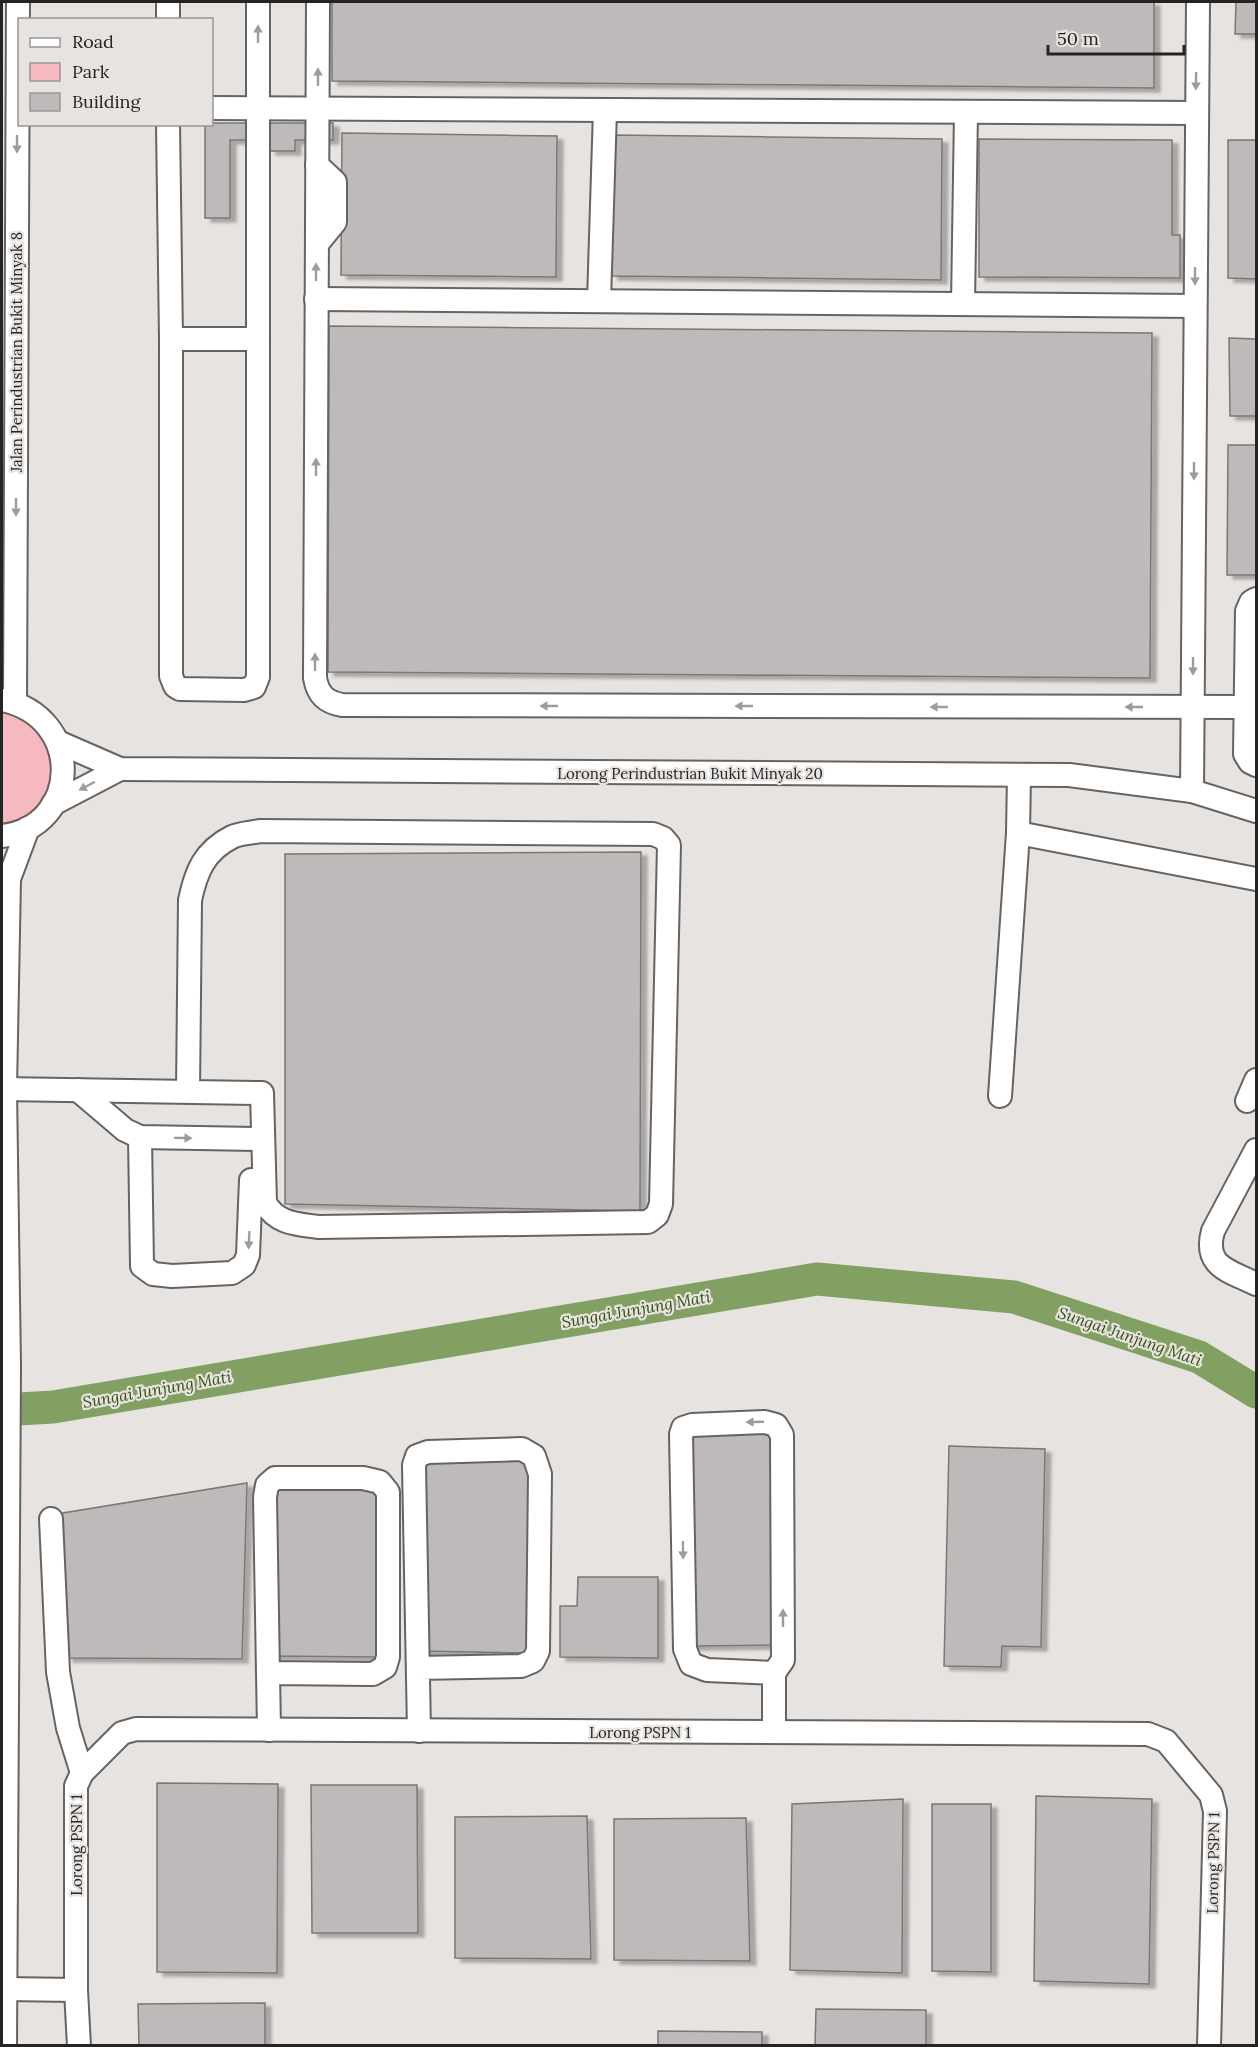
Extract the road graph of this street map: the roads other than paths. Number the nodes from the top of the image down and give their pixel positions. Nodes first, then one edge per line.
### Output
1 (18, 2) edge
2 (168, 2) edge
3 (258, 2) edge
4 (318, 2) edge
5 (1198, 2) edge
6 (168, 18) edge
7 (18, 108) edge
8 (213, 108) edge
9 (258, 109) junction
10 (318, 109) junction
11 (605, 110) junction
12 (966, 112) junction
13 (1196, 112) junction
14 (168, 126) edge
15 (316, 299) junction
16 (599, 301) junction
17 (963, 304) junction
18 (1195, 306) junction
19 (171, 339) junction
20 (258, 339) junction
21 (1257, 599) edge
22 (8, 701) edge
23 (1246, 707) junction
24 (1193, 708) junction
25 (58, 742) junction
26 (1257, 765) edge
27 (120, 769) junction
28 (1019, 776) junction
29 (1192, 791) junction
30 (53, 804) junction
31 (1257, 811) edge
32 (28, 828) junction
33 (1018, 833) junction
34 (2, 836) edge
35 (1257, 879) edge
36 (1257, 1080) edge
37 (3, 1089) edge
38 (78, 1090) junction
39 (188, 1091) junction
40 (1000, 1096) dead end
41 (1247, 1101) dead end
42 (141, 1137) junction
43 (257, 1139) junction
44 (1257, 1150) edge
45 (258, 1184) junction
46 (1257, 1284) edge
47 (51, 1519) dead end
48 (418, 1668) junction
49 (268, 1673) junction
50 (774, 1673) junction
51 (269, 1730) junction
52 (419, 1731) junction
53 (774, 1732) junction
54 (82, 1773) junction
55 (4, 1989) junction
56 (76, 1990) junction
57 (5, 2046) edge
58 (78, 2046) edge
59 (1209, 2046) edge

1 - 7 street, Jalan Perindustrian Bukit Minyak 8
2 - 6 street
9 -> 3 street
10 -> 4 street
5 -> 13 street
7 -> 22 street, Jalan Perindustrian Bukit Minyak 8
8 - 9 street
9 - 10 street
9 - 20 street
10 - 11 street
15 -> 10 street
11 - 12 street
11 - 16 street
12 - 13 street
12 - 17 street
13 -> 18 street
14 - 19 street
15 - 16 street
24 -> 15 street
16 - 17 street
17 - 18 street
18 -> 24 street
19 - 20 street
19 - 20 street
21 - 23 street
22 - 25 street
23 - 24 street
23 - 26 street
24 - 29 street
25 - 27 street
25 - 30 street
27 - 28 street, Lorong Perindustrian Bukit Minyak 20
27 -> 30 street
28 - 29 street, Lorong Perindustrian Bukit Minyak 20
28 - 33 street
29 - 31 street, Lorong Perindustrian Bukit Minyak 20
30 - 32 street
32 - 34 street
32 - 37 street
33 - 35 street
33 - 40 street
36 - 41 street
37 - 38 street
37 - 55 street
38 - 39 street
38 - 42 street
39 - 43 street
39 - 45 street
42 -> 43 street
45 -> 42 street
43 - 45 street
44 - 46 street
47 - 54 street
48 - 48 street
48 - 52 street
49 - 49 street
49 - 51 street
50 -> 50 street
50 - 53 street
51 - 52 street, Lorong PSPN 1
51 - 54 street, Lorong PSPN 1
52 - 53 street, Lorong PSPN 1
53 - 59 street, Lorong PSPN 1
54 - 56 street, Lorong PSPN 1
55 - 56 street
55 - 57 street
56 - 58 street, Lorong PSPN 1

